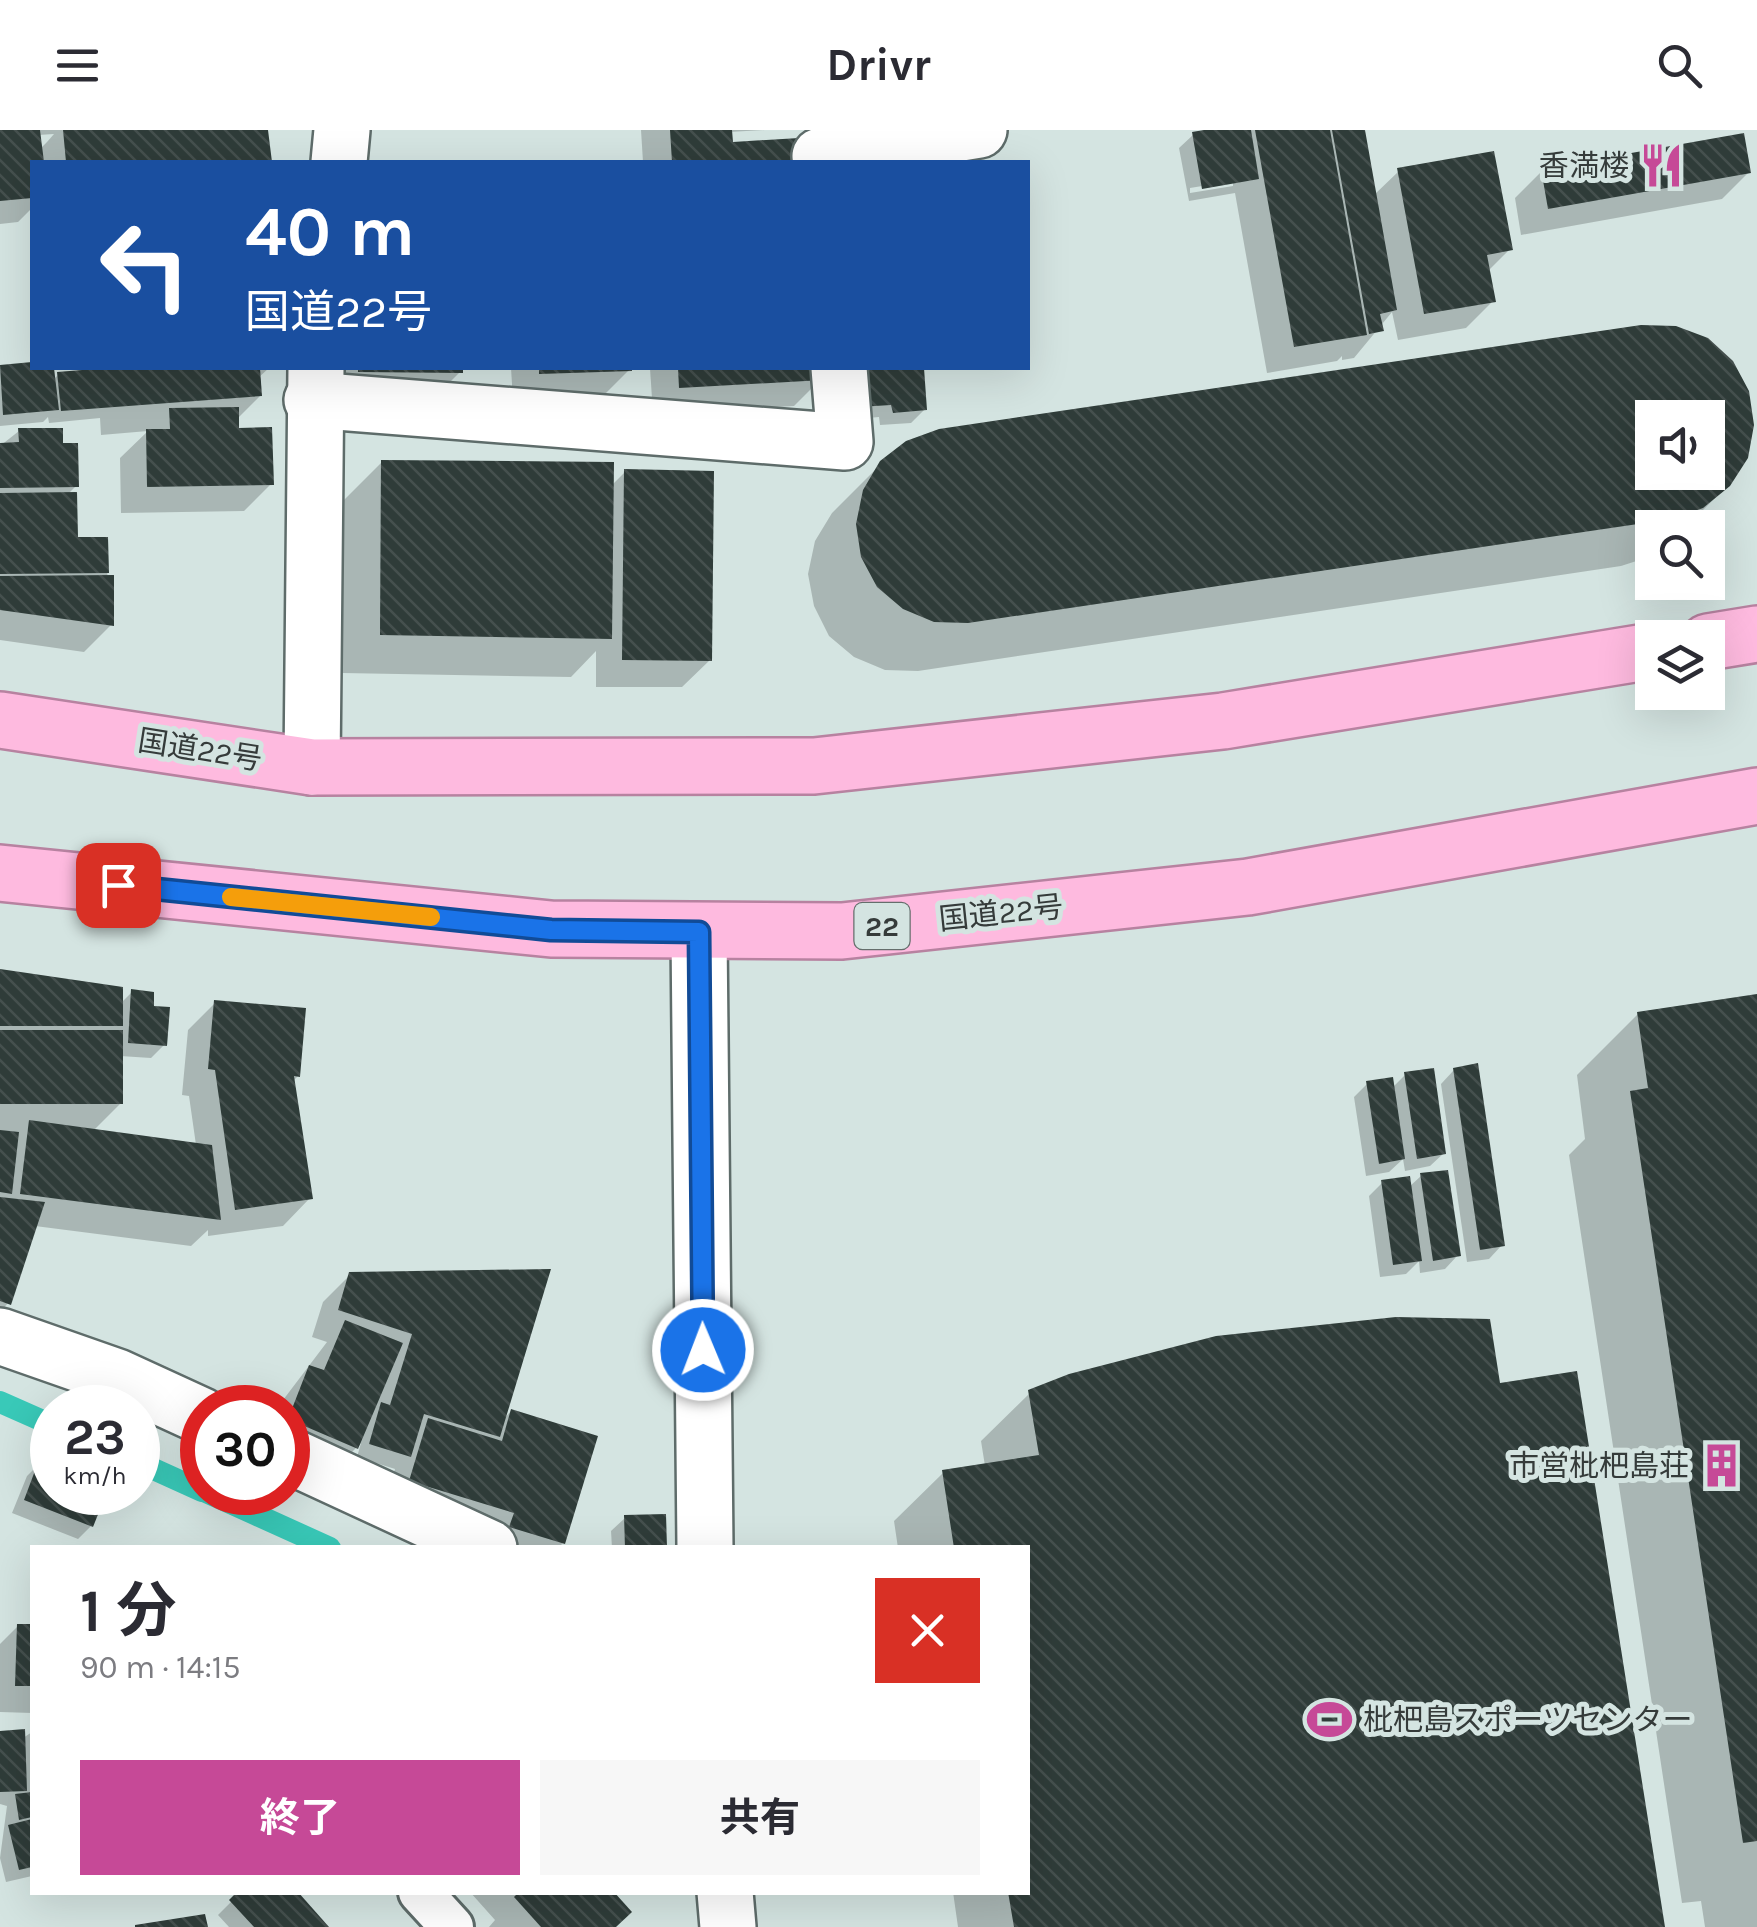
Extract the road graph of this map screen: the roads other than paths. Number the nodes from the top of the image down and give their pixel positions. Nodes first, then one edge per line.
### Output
1 (342, 130) edge
2 (979, 130) edge
3 (820, 150) edge
4 (339, 160) edge
5 (839, 370) edge
6 (314, 384) edge
7 (1757, 634) edge
8 (1725, 639) edge
9 (1635, 654) edge
10 (0, 720) edge
11 (312, 767) junction
12 (1757, 796) edge
13 (0, 873) edge
14 (699, 932) junction
15 (0, 1336) edge
16 (180, 1406) edge
17 (310, 1465) edge
18 (483, 1545) edge
19 (705, 1545) edge
20 (423, 1895) edge
21 (725, 1895) edge
22 (452, 1927) edge
23 (728, 1927) edge

1 - 4 street
2 - 3 street
5 - 6 street
6 - 11 street
7 - 8 highway
9 - 11 highway, 国道22号
10 - 11 highway, 国道22号
12 - 14 highway, 国道22号 / 22
13 - 14 highway, 国道22号 / 22
14 - 19 street
15 - 16 street
17 - 18 street
20 - 22 lane
21 - 23 street

